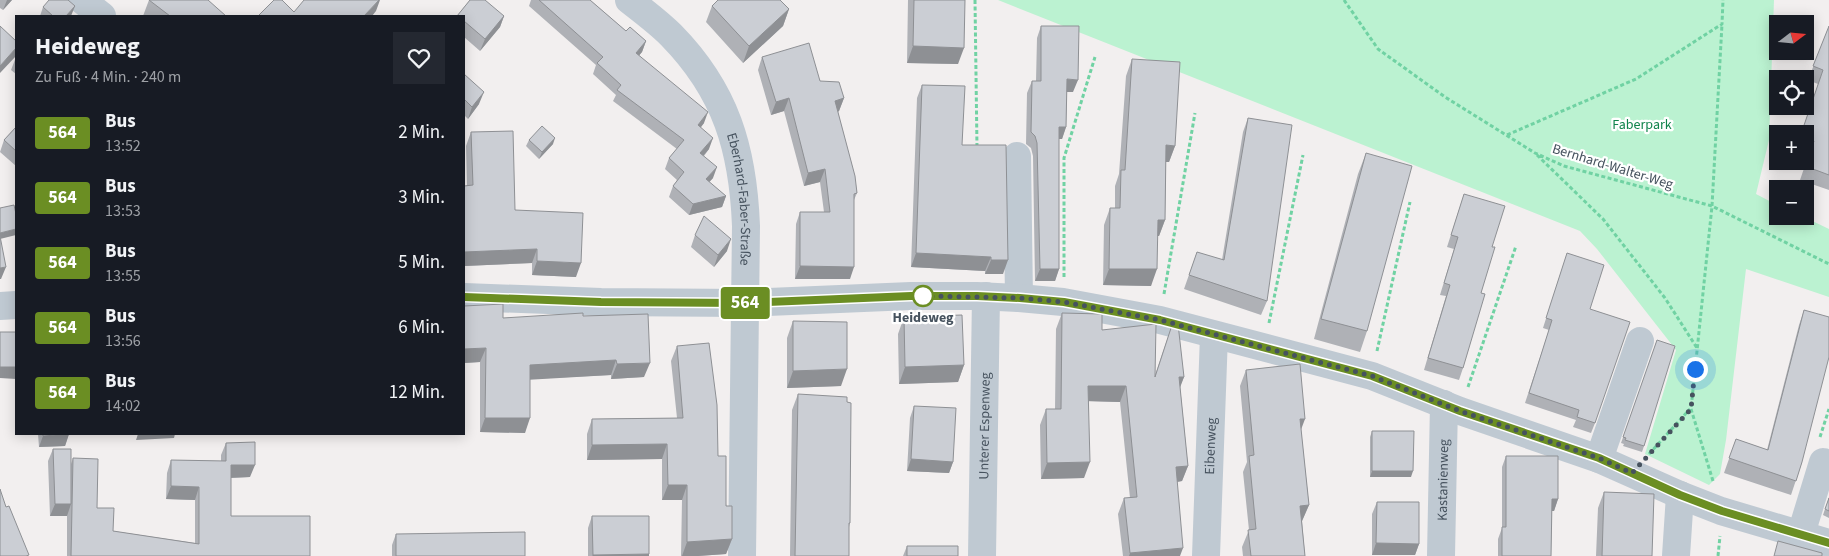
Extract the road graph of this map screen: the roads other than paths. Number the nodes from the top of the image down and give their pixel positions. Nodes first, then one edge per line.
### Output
1 (82, 0) edge
2 (629, 0) edge
3 (101, 15) edge
4 (1017, 156) dead end
5 (986, 296) junction
6 (465, 297) edge
7 (1020, 298) junction
8 (744, 303) junction
9 (15, 305) edge
10 (0, 306) edge
11 (1214, 335) junction
12 (1640, 341) dead end
13 (1452, 408) junction
14 (1599, 458) junction
15 (1823, 462) dead end
16 (1680, 495) junction
17 (1801, 534) junction
18 (1829, 543) edge
19 (742, 556) edge
20 (982, 556) edge
21 (1206, 556) edge
22 (1441, 556) edge
23 (1676, 556) edge

1 - 3 street
2 - 8 street, Eberhard-Faber-Straße
4 - 7 street
5 - 7 street
5 - 8 street
5 - 20 street, Unterer Espenweg
6 - 8 street
7 - 11 street
8 - 19 street, Eberhard-Faber-Straße
9 - 10 street
11 - 13 street
11 - 21 street, Eibenweg
12 - 14 street
13 - 14 street
13 - 22 street, Kastanienweg
14 - 16 street
15 - 17 street
16 - 17 street
16 - 23 street
17 - 18 street

